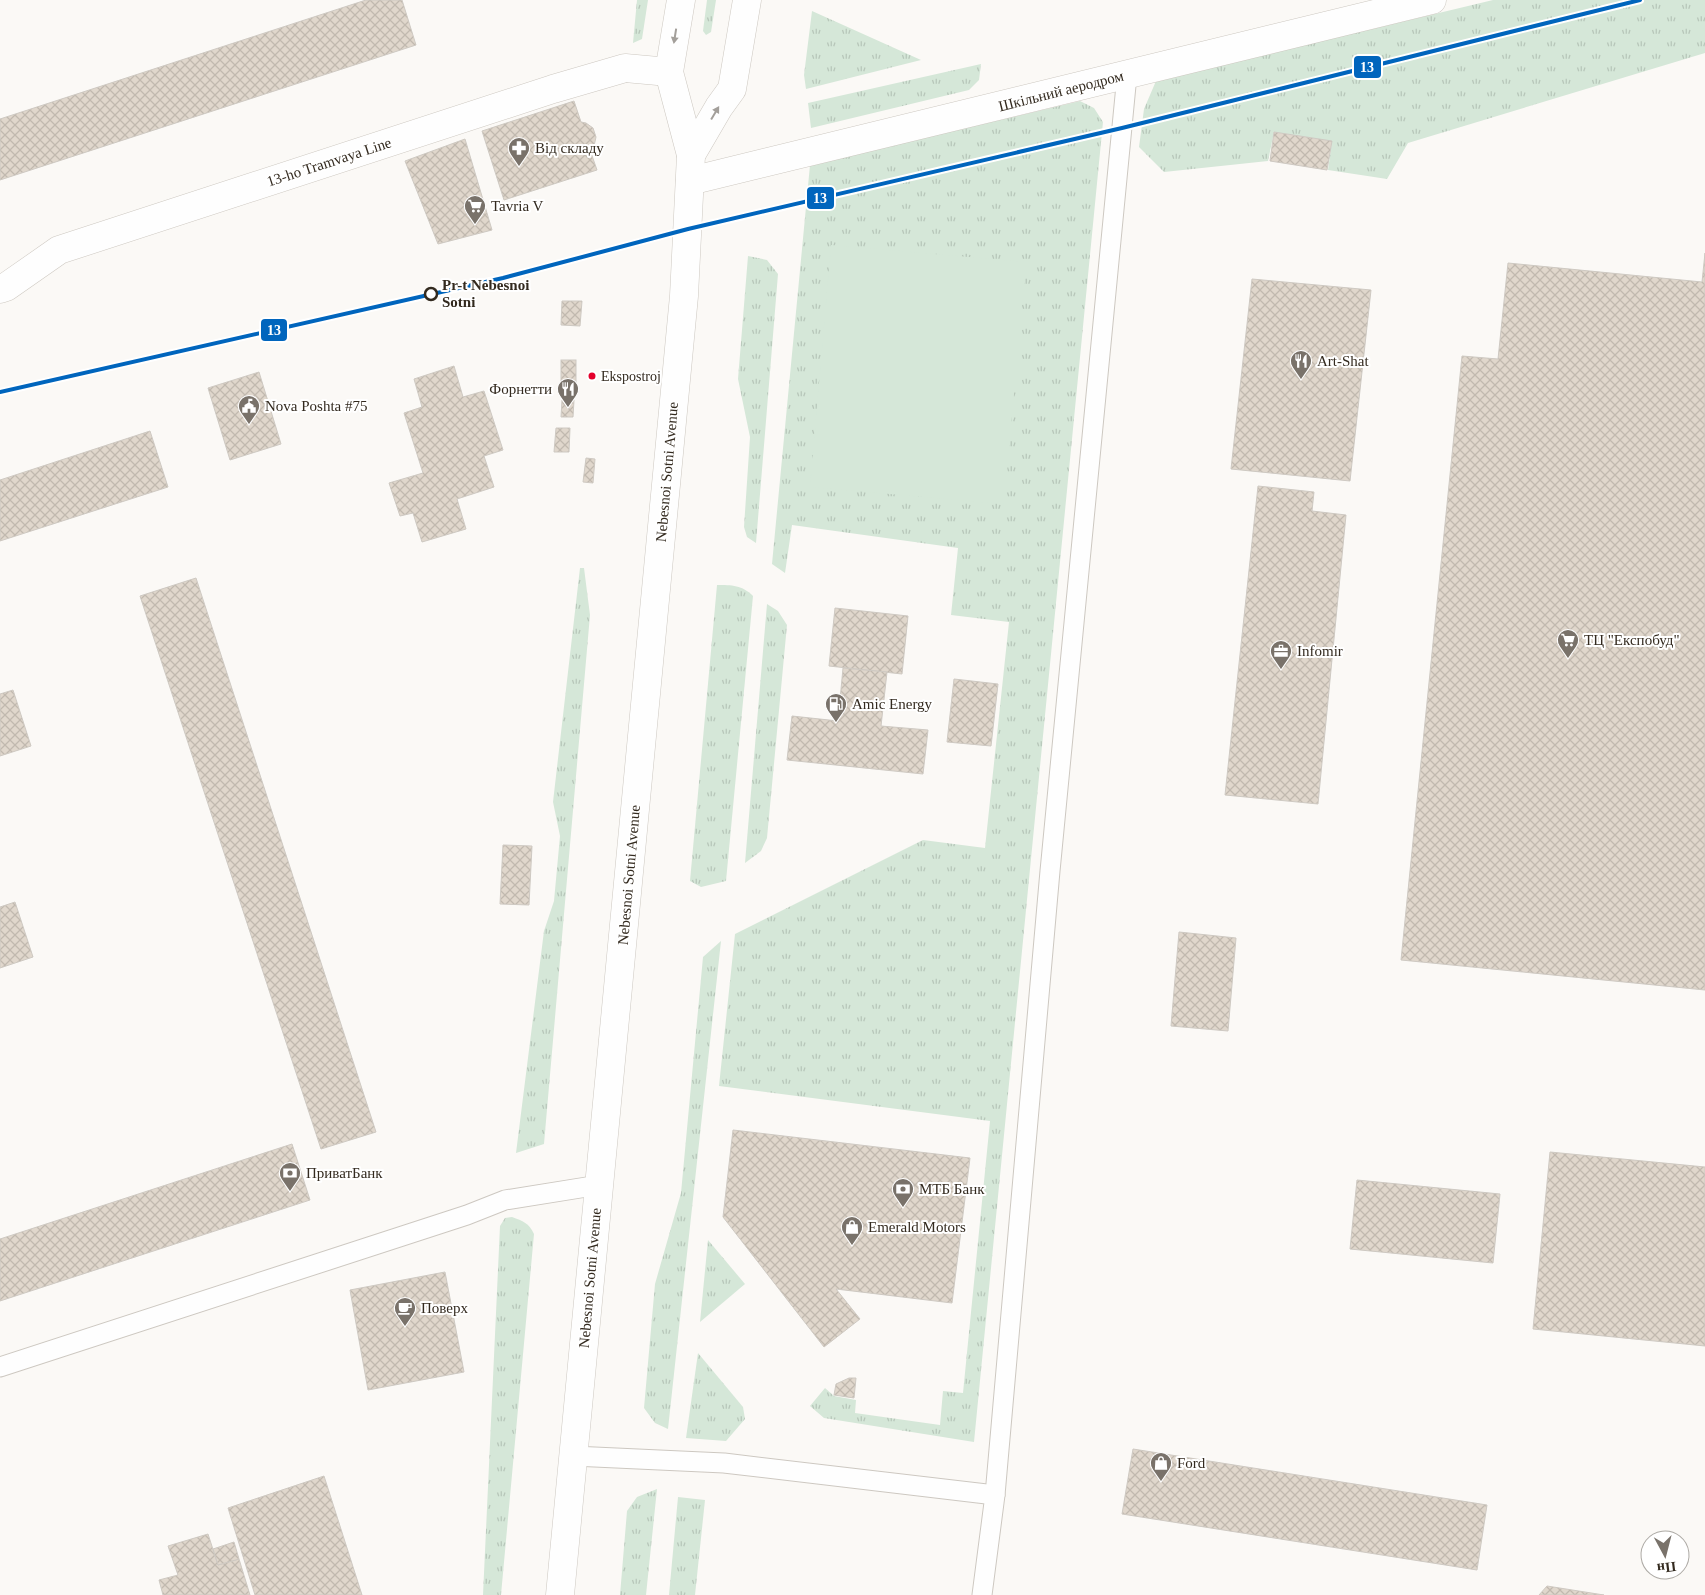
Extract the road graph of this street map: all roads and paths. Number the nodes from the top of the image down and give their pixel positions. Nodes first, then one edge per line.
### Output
1 (681, 0) edge
2 (747, 0) edge
3 (1432, 0) edge
4 (669, 72) junction
5 (1127, 75) junction
6 (691, 168) junction
7 (0, 289) edge
8 (599, 1186) junction
9 (0, 1367) edge
10 (573, 1456) junction
11 (995, 1495) junction
12 (560, 1595) edge
13 (982, 1595) edge

1 -> 4 main road, Nebesnoi Sotni Avenue
6 -> 2 main road, Nebesnoi Sotni Avenue
3 - 5 main road, Шкільний аеродром
4 - 6 main road, Nebesnoi Sotni Avenue
4 - 7 main road, 13-ho Tramvaya Line
5 - 6 main road, Шкільний аеродром
5 - 11 lane
6 - 8 main road, Nebesnoi Sotni Avenue
8 - 9 lane
8 - 10 main road, Nebesnoi Sotni Avenue
10 - 11 lane
10 - 12 main road, Nebesnoi Sotni Avenue
11 - 13 lane

